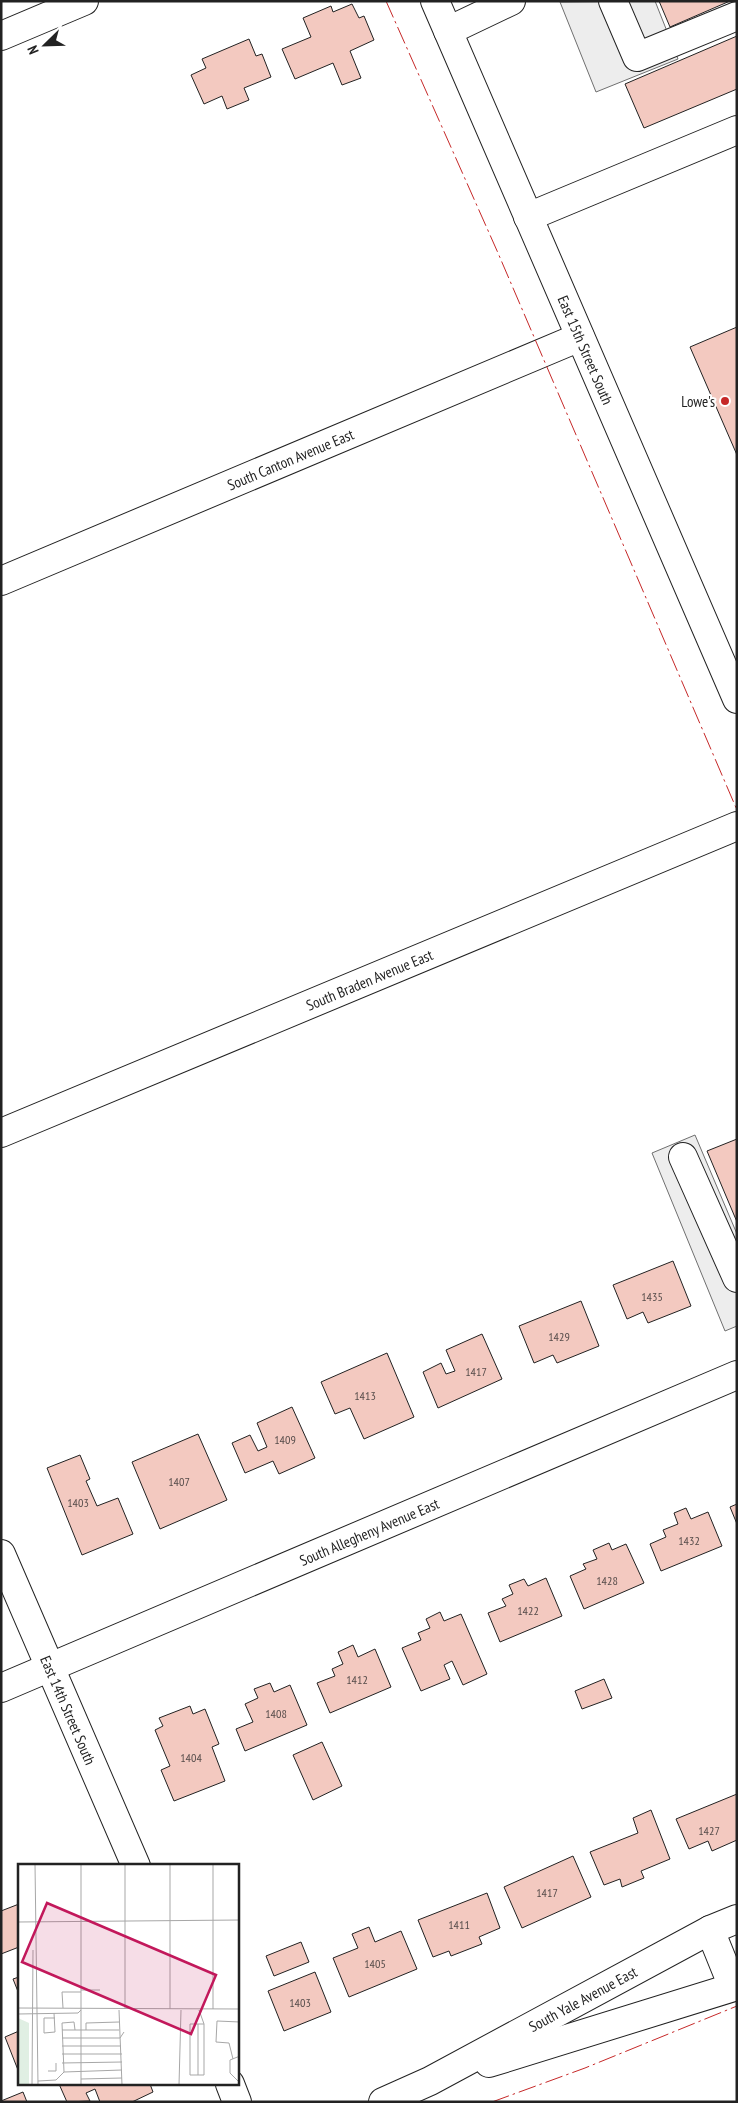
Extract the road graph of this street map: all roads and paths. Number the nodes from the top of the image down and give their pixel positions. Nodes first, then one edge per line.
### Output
1 (84, 1) edge
2 (436, 1) edge
3 (511, 1) edge
4 (613, 1) edge
5 (737, 16) edge
6 (448, 31) junction
7 (1, 36) edge
8 (737, 130) edge
9 (528, 217) junction
10 (580, 337) junction
11 (1, 581) edge
12 (737, 699) edge
13 (737, 826) edge
14 (1, 1133) edge
15 (683, 1157) dead end
16 (737, 1278) edge
17 (737, 1375) edge
18 (1, 1554) edge
19 (50, 1667) junction
20 (1, 1688) edge
21 (135, 1864) edge
22 (737, 1919) edge
23 (710, 1930) junction
24 (735, 1986) edge
25 (430, 2081) junction
26 (231, 2086) edge
27 (237, 2102) edge
28 (383, 2102) edge

1 - 7 street
2 - 6 street, East 15th Street South
3 - 6 street
4 - 5 street
6 - 9 street, East 15th Street South
8 - 9 street
9 - 10 street, East 15th Street South
10 - 11 street, South Canton Avenue East
10 - 12 street, East 15th Street South
13 - 14 street, South Braden Avenue East
15 - 16 street
17 - 19 street, South Allegheny Avenue East
18 - 19 street, East 14th Street South
19 - 20 street, South Allegheny Avenue East
19 - 21 street, East 14th Street South
22 - 23 street, South Yale Avenue East
23 - 24 street
23 - 25 street, South Yale Avenue East
24 - 25 street, South Yale Avenue East
25 - 28 street, South Yale Avenue East
26 - 27 street

